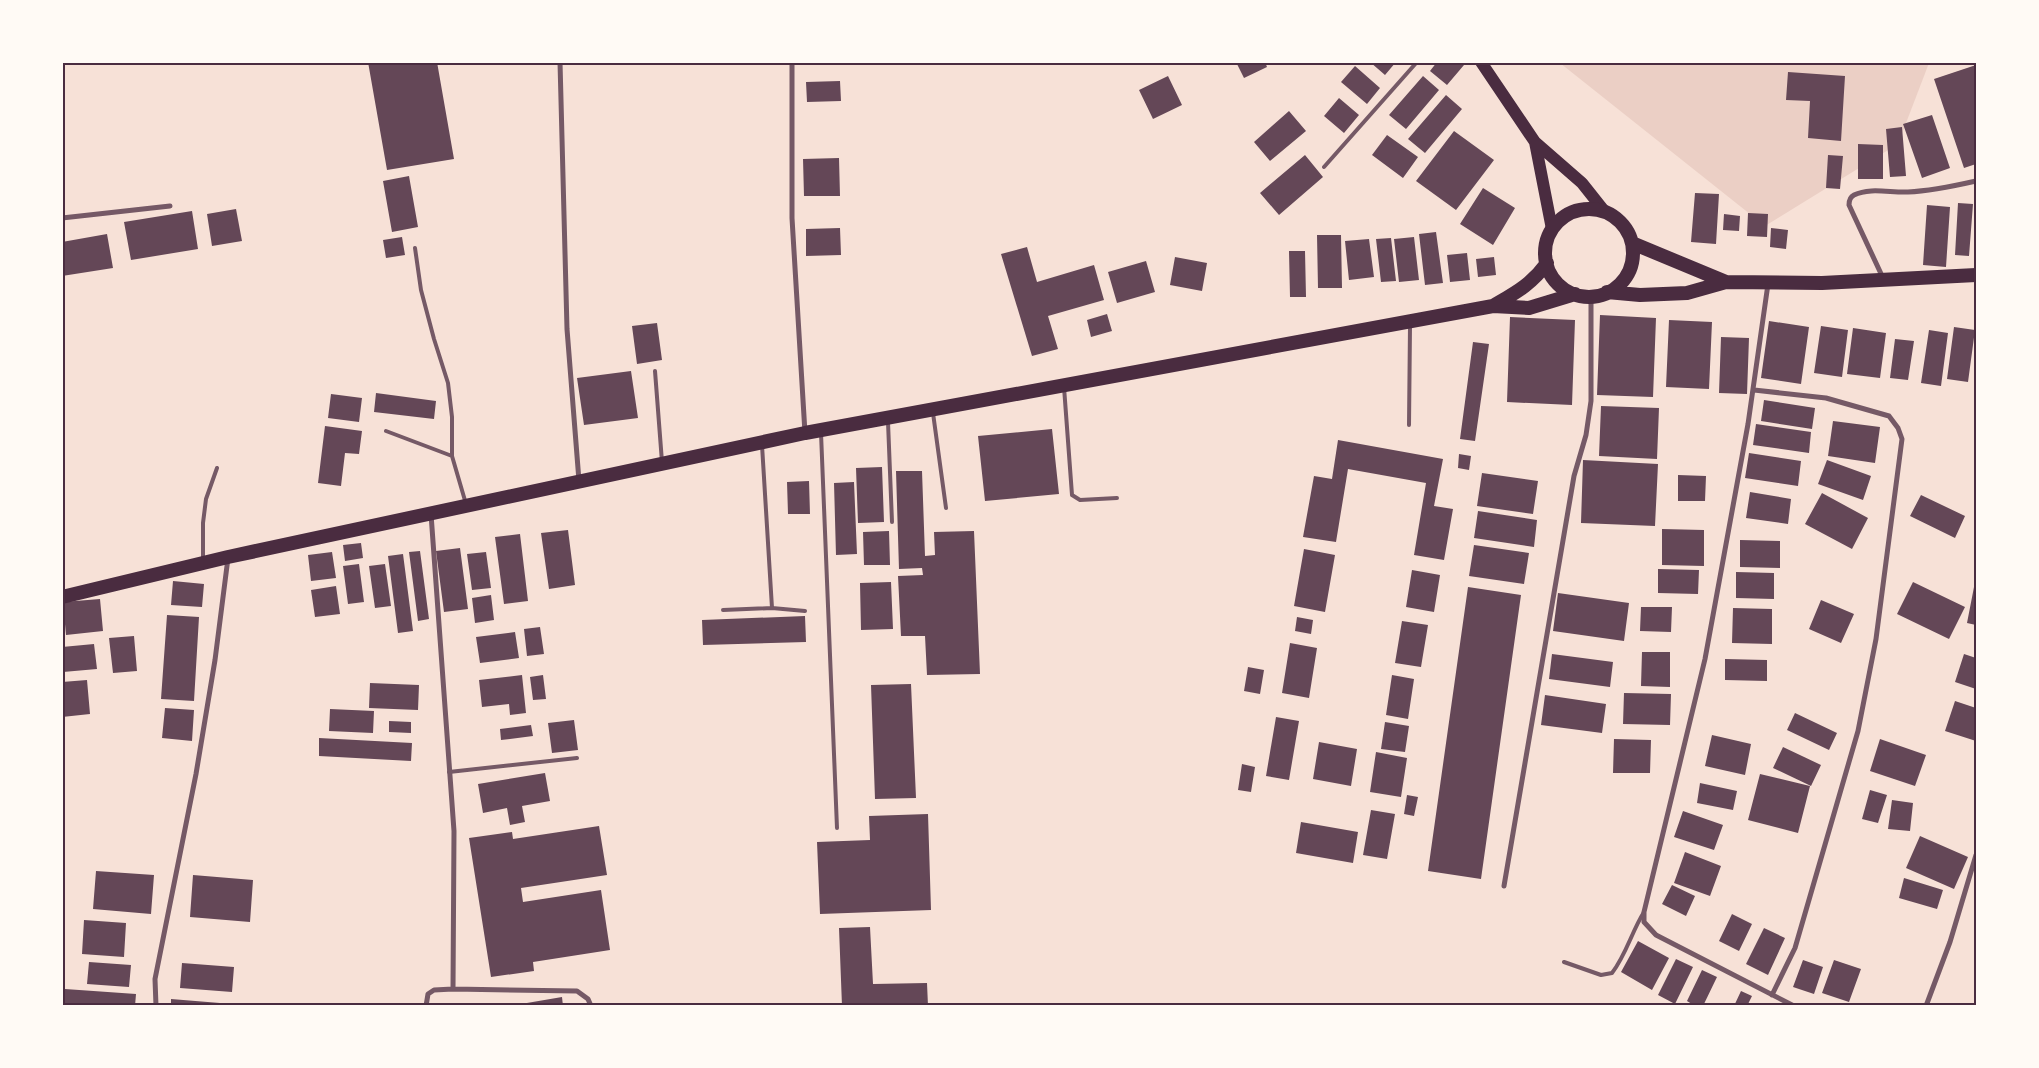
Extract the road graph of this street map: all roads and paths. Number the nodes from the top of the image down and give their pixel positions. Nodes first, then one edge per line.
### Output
1 (560, 62) edge
2 (792, 62) edge
3 (1417, 62) edge
4 (1481, 62) edge
5 (1535, 142) junction
6 (1324, 167) dead end
7 (1976, 181) edge
8 (170, 206) dead end
9 (1605, 212) junction
10 (62, 218) edge
11 (1552, 229) junction
12 (1632, 243) junction
13 (415, 248) dead end
14 (1547, 263) junction
15 (1976, 275) edge
16 (1884, 280) junction
17 (1726, 282) junction
18 (1768, 284) junction
19 (1607, 292) junction
20 (1575, 294) junction
21 (1591, 296) junction
22 (1492, 306) junction
23 (1410, 321) junction
24 (654, 372) dead end
25 (1064, 385) junction
26 (1754, 390) junction
27 (932, 409) junction
28 (888, 417) junction
29 (1409, 425) dead end
30 (386, 431) dead end
31 (820, 431) junction
32 (805, 433) junction
33 (762, 443) junction
34 (452, 456) junction
35 (662, 464) junction
36 (217, 468) dead end
37 (579, 482) junction
38 (1117, 498) dead end
39 (467, 506) junction
40 (946, 508) dead end
41 (431, 514) junction
42 (892, 522) dead end
43 (228, 557) junction
44 (203, 563) junction
45 (62, 597) edge
46 (772, 608) junction
47 (723, 610) dead end
48 (805, 611) dead end
49 (577, 758) dead end
50 (449, 772) junction
51 (837, 828) dead end
52 (1976, 855) edge
53 (1504, 886) dead end
54 (1644, 912) junction
55 (1564, 962) dead end
56 (453, 988) junction
57 (1772, 994) junction
58 (156, 1006) edge
59 (426, 1006) edge
60 (591, 1006) edge
61 (1794, 1006) edge
62 (1926, 1006) edge

1 - 37 street
2 - 32 street
3 - 6 lane
4 - 5 main road
5 - 9 main road
5 - 11 main road
7 - 16 street
8 - 10 street
9 - 11 highway
9 - 12 highway
11 - 14 highway
12 - 17 highway
12 - 19 highway
13 - 34 lane
14 - 20 highway
14 - 22 highway
15 - 16 highway
16 - 18 highway
17 - 18 highway
17 - 19 highway
18 - 26 street
19 - 21 highway
20 - 21 highway
20 - 22 highway
21 - 53 street
22 - 23 highway
23 - 25 highway
23 - 29 lane
24 - 35 lane
25 - 27 highway
25 - 38 lane
26 - 54 street
26 - 57 street
27 - 28 highway
27 - 40 lane
28 - 31 highway
28 - 42 lane
30 - 34 lane
31 - 32 highway
31 - 51 lane
32 - 33 highway
33 - 35 highway
33 - 46 lane
34 - 39 lane
35 - 37 highway
36 - 44 lane
37 - 39 highway
39 - 41 highway
41 - 43 highway
41 - 50 street
43 - 44 highway
43 - 58 street
44 - 45 highway
46 - 47 lane
46 - 48 lane
49 - 50 lane
50 - 56 street
52 - 62 street
54 - 55 lane
54 - 57 street
56 - 59 street
56 - 60 street
57 - 61 street

